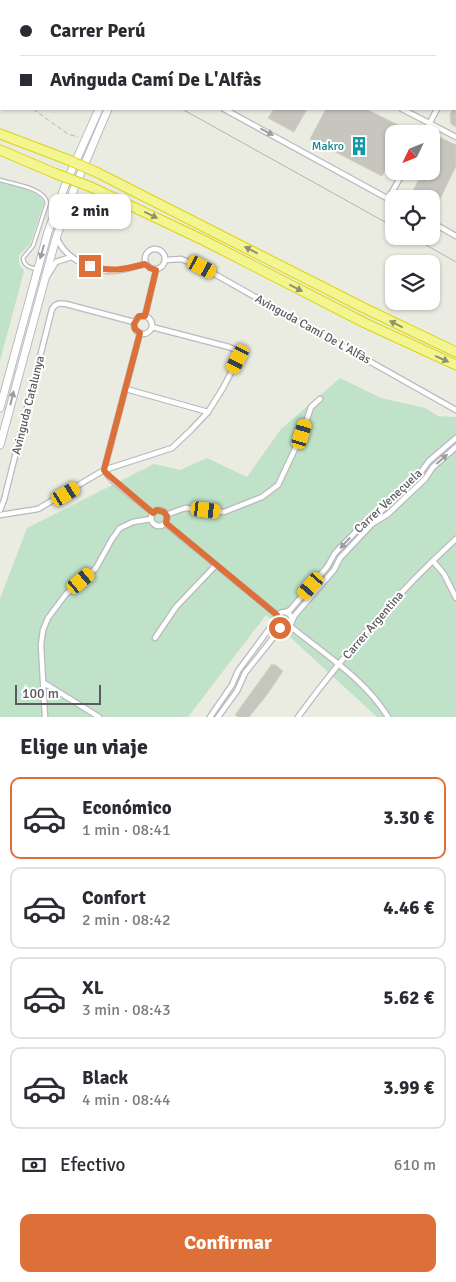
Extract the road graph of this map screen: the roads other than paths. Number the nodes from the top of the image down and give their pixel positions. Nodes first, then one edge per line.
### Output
1 (99, 110) edge
2 (108, 110) edge
3 (226, 110) edge
4 (404, 110) edge
5 (437, 110) edge
6 (430, 124) junction
7 (0, 127) edge
8 (0, 134) edge
9 (456, 137) edge
10 (0, 150) edge
11 (52, 152) junction
12 (0, 180) edge
13 (385, 197) edge
14 (440, 227) edge
15 (56, 236) junction
16 (456, 236) edge
17 (71, 257) junction
18 (165, 260) junction
19 (145, 264) junction
20 (37, 269) junction
21 (156, 270) junction
22 (42, 284) junction
23 (145, 316) junction
24 (134, 322) junction
25 (152, 327) junction
26 (140, 333) junction
27 (456, 352) edge
28 (456, 365) edge
29 (126, 389) junction
30 (320, 399) dead end
31 (0, 408) edge
32 (456, 410) edge
33 (208, 412) junction
34 (456, 438) edge
35 (0, 445) edge
36 (456, 447) edge
37 (104, 470) junction
38 (0, 510) edge
39 (153, 513) junction
40 (0, 515) edge
41 (166, 515) junction
42 (151, 519) junction
43 (166, 523) junction
44 (456, 538) edge
45 (433, 561) junction
46 (216, 565) junction
47 (456, 598) edge
48 (286, 612) junction
49 (277, 615) junction
50 (275, 622) junction
51 (291, 623) junction
52 (281, 628) junction
53 (155, 638) dead end
54 (338, 665) junction
55 (44, 683) junction
56 (45, 717) edge
57 (99, 717) edge
58 (210, 717) edge
59 (218, 717) edge
60 (298, 717) edge
61 (388, 717) edge

1 -> 20 main road
2 - 15 main road
3 -> 13 street
4 - 6 street
5 - 6 street
6 - 9 street
7 - 11 highway
8 - 11 highway
10 -> 28 highway, bridge
27 -> 11 highway, bridge
12 - 20 lane
14 - 16 street
15 - 17 street
15 - 22 main road
17 - 19 street
17 - 22 street
18 - 19 street
18 - 21 street
18 - 32 street, Avinguda Camí De L'Alfàs
19 - 21 street
20 - 31 main road
21 - 23 street
35 -> 22 main road
23 - 24 street
23 - 25 street
24 - 26 street
24 - 38 street, Avinguda Catalunya
25 - 26 street
25 - 33 street
26 - 29 street
29 - 33 street
29 - 37 street
30 - 41 street
33 - 37 street
34 -> 48 street, Carrer Veneçuela
51 -> 36 street, Carrer Veneçuela
37 - 39 street
37 - 40 street
39 - 41 street
39 - 42 street
41 - 43 street
42 - 43 street
42 - 55 street
43 - 46 street
44 - 45 street, Carrer Argentina
45 - 47 street
45 - 54 street, Carrer Argentina
46 - 49 street
46 - 53 street
48 - 49 street
48 - 51 street
49 - 50 street
50 - 52 street
50 - 58 street
51 - 52 street
51 - 54 street
52 - 59 street
54 - 60 street, Carrer Argentina
54 - 61 street
55 - 56 street
55 - 57 street

